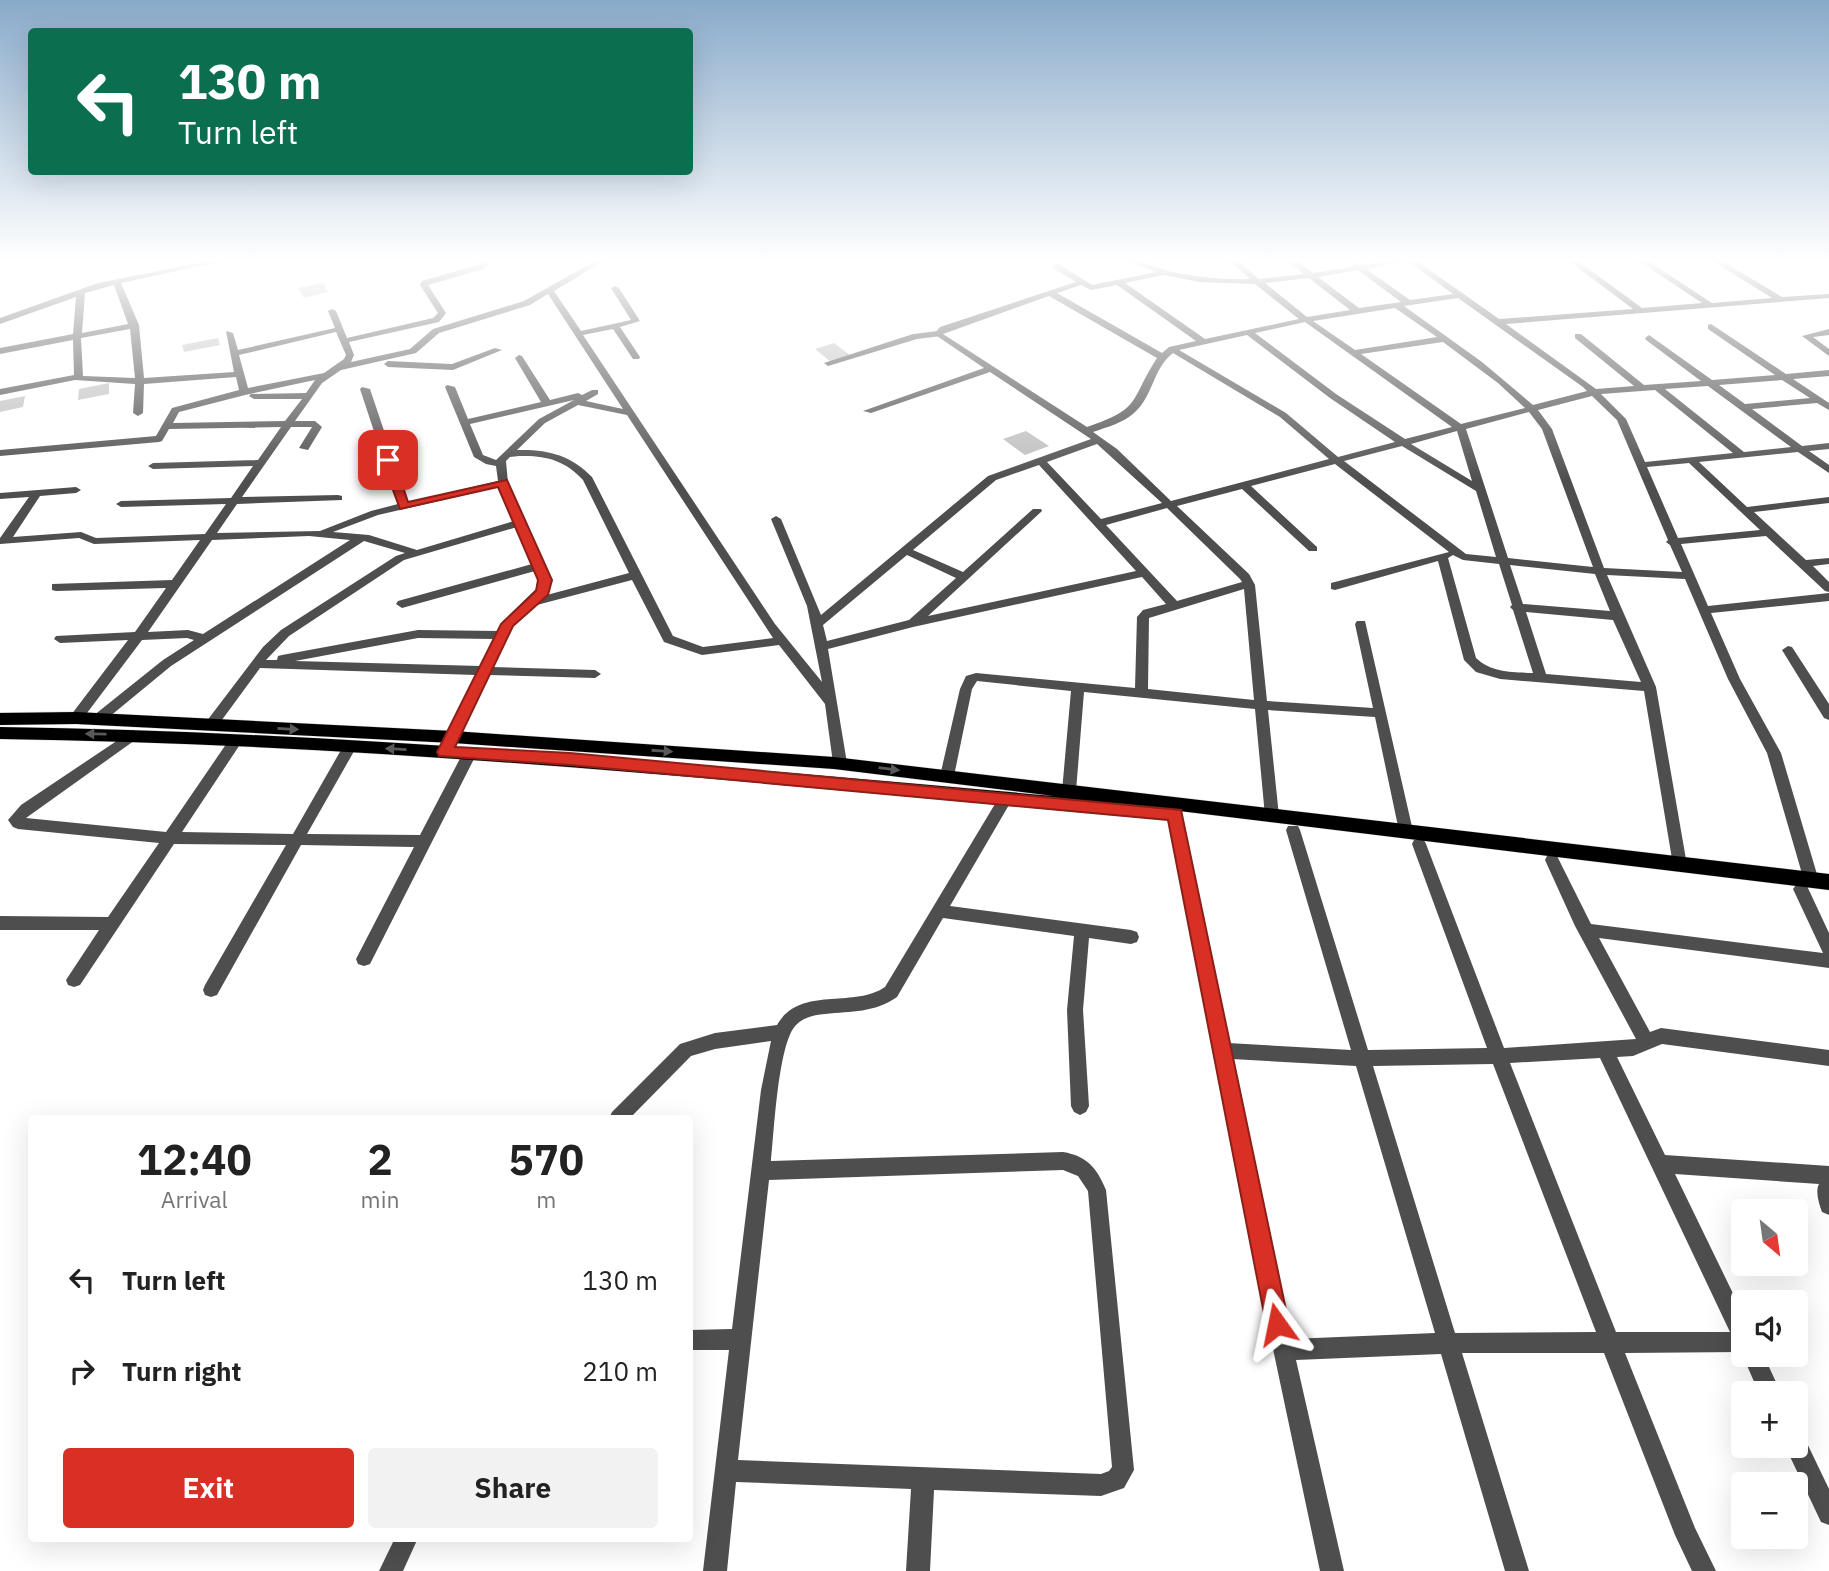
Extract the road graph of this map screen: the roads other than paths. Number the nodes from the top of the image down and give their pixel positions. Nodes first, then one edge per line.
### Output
1 (86, 334) edge
2 (136, 334) edge
3 (229, 334) edge
4 (347, 334) edge
5 (430, 334) edge
6 (578, 334) edge
7 (621, 334) edge
8 (935, 334) edge
9 (938, 334) edge
10 (1122, 334) edge
11 (1193, 334) edge
12 (1238, 334) edge
13 (1251, 334) edge
14 (1325, 334) edge
15 (1436, 334) edge
16 (1515, 334) edge
17 (1722, 334) edge
18 (1815, 334) edge
19 (342, 335) junction
20 (77, 336) junction
21 (1578, 336) dead end
22 (1649, 338) dead end
23 (1443, 340) junction
24 (1204, 342) junction
25 (1172, 349) junction
26 (498, 350) dead end
27 (0, 351) edge
28 (234, 353) junction
29 (1351, 353) junction
30 (1829, 353) edge
31 (636, 357) dead end
32 (1162, 357) junction
33 (519, 358) dead end
34 (366, 362) junction
35 (828, 363) dead end
36 (990, 369) junction
37 (333, 371) junction
38 (1829, 373) edge
39 (240, 374) junction
40 (1784, 376) junction
41 (77, 377) junction
42 (141, 380) junction
43 (1710, 382) junction
44 (450, 387) dead end
45 (1657, 387) junction
46 (613, 388) junction
47 (1642, 388) junction
48 (365, 390) dead end
49 (0, 392) edge
50 (595, 392) junction
51 (1595, 392) junction
52 (240, 394) junction
53 (308, 396) junction
54 (1819, 400) junction
55 (578, 402) junction
56 (547, 403) junction
57 (532, 407) junction
58 (1744, 407) junction
59 (1829, 407) edge
60 (1533, 409) junction
61 (869, 411) dead end
62 (138, 413) dead end
63 (630, 413) junction
64 (542, 421) junction
65 (466, 422) junction
66 (289, 424) junction
67 (167, 426) junction
68 (1461, 429) junction
69 (1086, 430) junction
70 (1098, 440) junction
71 (1402, 444) junction
72 (1829, 446) edge
73 (304, 448) dead end
74 (1801, 449) junction
75 (0, 453) edge
76 (1741, 454) junction
77 (503, 458) junction
78 (1040, 460) junction
79 (1691, 460) junction
80 (1339, 462) junction
81 (262, 463) junction
82 (1641, 465) junction
83 (153, 466) dead end
84 (1829, 470) edge
85 (502, 483) junction
86 (1245, 486) junction
87 (76, 490) dead end
88 (1481, 490) junction
89 (37, 494) junction
90 (0, 496) edge
91 (338, 498) dead end
92 (1829, 500) edge
93 (235, 502) junction
94 (121, 504) dead end
95 (1171, 505) junction
96 (404, 506) junction
97 (1745, 510) junction
98 (1037, 511) dead end
99 (776, 519) dead end
100 (520, 523) junction
101 (1099, 523) junction
102 (1770, 532) junction
103 (320, 533) junction
104 (209, 537) junction
105 (362, 537) junction
106 (3, 541) edge
107 (1672, 541) junction
108 (1313, 548) dead end
109 (905, 550) junction
110 (413, 552) junction
111 (1456, 553) junction
112 (1442, 557) junction
113 (1829, 561) edge
114 (1501, 562) junction
115 (1804, 564) junction
116 (539, 566) junction
117 (1600, 571) junction
118 (1145, 573) junction
119 (636, 575) junction
120 (1688, 576) junction
121 (964, 577) junction
122 (175, 584) junction
123 (1248, 584) junction
124 (1335, 586) dead end
125 (56, 587) dead end
126 (1829, 588) edge
127 (1829, 597) edge
128 (529, 603) junction
129 (402, 604) dead end
130 (1173, 604) junction
131 (1516, 607) junction
132 (1703, 610) junction
133 (1617, 617) junction
134 (913, 623) junction
135 (817, 624) junction
136 (1361, 624) dead end
137 (139, 635) junction
138 (502, 635) junction
139 (60, 639) dead end
140 (204, 639) junction
141 (782, 642) junction
142 (821, 647) junction
143 (1788, 650) dead end
144 (256, 664) junction
145 (484, 673) junction
146 (595, 674) dead end
147 (1541, 678) junction
148 (1079, 687) junction
149 (1650, 687) junction
150 (1141, 693) junction
151 (831, 702) junction
152 (1261, 705) junction
153 (1381, 713) junction
154 (1829, 715) edge
155 (76, 718) junction
156 (0, 719) edge
157 (98, 719) junction
158 (211, 725) junction
159 (0, 733) edge
160 (133, 735) junction
161 (236, 740) junction
162 (449, 744) junction
163 (350, 746) junction
164 (470, 753) junction
165 (840, 763) junction
166 (947, 776) junction
167 (1069, 791) junction
168 (1006, 798) junction
169 (1175, 815) junction
170 (1272, 816) junction
171 (1293, 830) junction
172 (298, 837) junction
173 (170, 838) junction
174 (1413, 838) junction
175 (425, 841) junction
176 (1552, 860) junction
177 (1680, 865) junction
178 (1743, 878) junction
179 (1814, 884) edge
180 (1829, 893) edge
181 (939, 911) junction
182 (0, 923) edge
183 (112, 924) junction
184 (1082, 930) junction
185 (1586, 930) junction
186 (1131, 937) dead end
187 (1829, 950) edge
188 (364, 960) dead end
189 (1829, 961) edge
190 (74, 979) dead end
191 (211, 990) dead end
192 (780, 1032) junction
193 (1647, 1043) junction
194 (1605, 1050) junction
195 (1221, 1051) junction
196 (1498, 1056) junction
197 (1360, 1058) junction
198 (1829, 1058) edge
199 (1080, 1106) dead end
200 (621, 1115) edge
201 (1659, 1164) junction
202 (761, 1171) junction
203 (1829, 1175) edge
204 (1829, 1182) edge
205 (1829, 1205) edge
206 (1731, 1311) edge
207 (741, 1339) junction
208 (693, 1340) edge
209 (1731, 1342) edge
210 (1447, 1343) junction
211 (1611, 1344) junction
212 (1283, 1350) junction
213 (1802, 1458) edge
214 (726, 1471) junction
215 (923, 1478) junction
216 (1829, 1514) edge
217 (405, 1542) edge
218 (391, 1571) edge
219 (715, 1571) edge
220 (918, 1571) edge
221 (1332, 1571) edge
222 (1517, 1571) edge
223 (1704, 1571) edge

1 - 20 street
2 - 42 street
3 - 28 street
4 - 19 street
5 - 34 street
6 - 46 street
7 - 31 street
8 - 35 street
9 - 36 street
10 - 32 street
11 - 24 street
12 - 24 street
13 - 71 street
14 - 29 street
15 - 23 street
16 - 51 street
17 - 40 street
18 - 30 street
19 - 28 street
19 - 37 street
20 - 27 street
20 - 41 street
21 - 47 street
22 - 43 street
23 - 29 street
23 - 60 street
24 - 25 street
25 - 32 street
25 - 80 street
26 - 34 street
28 - 39 street
29 - 68 street
32 - 69 street
33 - 56 street
34 - 37 street
36 - 61 street
36 - 69 street
37 - 52 street
37 - 53 street
38 - 40 street
39 - 42 street
39 - 52 street
40 - 43 street
40 - 54 street
41 - 42 street
41 - 49 street
42 - 62 street
43 - 45 street
43 - 58 street
44 - 65 street
45 - 47 street
45 - 76 street
46 - 50 street
46 - 63 street
47 - 51 street
48 - 96 street
50 - 55 street
50 - 56 street
51 - 60 street
51 - 82 street
52 - 53 street
52 - 67 street
53 - 66 street
54 - 58 street
54 - 59 street
55 - 63 street
55 - 64 street
56 - 57 street
57 - 64 street
57 - 65 street
58 - 74 street
60 - 68 street
60 - 117 street
63 - 141 street
64 - 77 street
65 - 77 street
66 - 67 street
66 - 73 street
66 - 81 street
67 - 75 street
68 - 71 street
68 - 88 street
69 - 70 street
70 - 78 street
70 - 95 street
71 - 80 street
71 - 88 street
72 - 74 street
74 - 76 street
74 - 84 street
76 - 79 street
77 - 85 street
77 - 119 street
78 - 101 street
78 - 109 street
79 - 82 street
79 - 97 street
80 - 86 street
80 - 111 street
81 - 83 street
81 - 93 street
82 - 107 street
85 - 96 street
85 - 100 street
86 - 95 street
86 - 108 street
87 - 89 street
88 - 114 street
89 - 90 street
89 - 106 street
91 - 93 street
92 - 97 street
93 - 94 street
93 - 104 street
95 - 101 street
95 - 123 street
96 - 103 street
97 - 102 street
98 - 121 street
99 - 135 street
100 - 110 street
100 - 116 street
101 - 118 street
102 - 107 street
102 - 115 street
103 - 104 street
103 - 105 street
104 - 106 street
104 - 122 street
105 - 110 street
105 - 140 street
107 - 120 street
109 - 121 street
109 - 135 street
110 - 144 street
111 - 112 street
111 - 114 street
112 - 124 street
112 - 147 street
113 - 115 street
114 - 117 street
114 - 131 street
115 - 126 street
116 - 128 street
116 - 129 street
117 - 120 street
117 - 133 street
118 - 130 street
118 - 134 street
119 - 128 street
119 - 141 street
120 - 132 street
121 - 134 street
122 - 125 street
122 - 137 street
123 - 130 street
123 - 152 street
127 - 132 street
128 - 138 street
130 - 150 street
131 - 133 street
131 - 147 street
132 - 179 street
133 - 149 street
134 - 142 street
135 - 142 street
136 - 153 street
137 - 139 street
137 - 140 street
137 - 155 street
138 - 144 street
138 - 145 street
140 - 157 street
141 - 151 street
142 - 151 street
143 - 154 street
144 - 145 street
144 - 158 street
145 - 146 street
145 - 162 street
147 - 149 street
148 - 150 street
148 - 166 street
148 - 167 street
149 - 177 street
150 - 152 street
151 - 165 street
152 - 153 street
152 - 170 street
153 - 174 street
155 - 156 main road
155 - 157 main road
157 - 158 main road
158 -> 162 main road
160 -> 159 main road
160 - 161 main road
160 - 173 street
161 - 163 main road
161 - 173 street
162 -> 163 main road
162 - 164 main road
162 -> 165 main road
163 - 172 street
164 - 168 main road
164 - 175 street
165 -> 166 main road
166 - 167 main road
167 - 170 main road
168 - 169 main road
168 - 181 street
169 - 171 main road
169 - 195 street
170 - 174 main road
171 - 174 main road
171 - 197 street
172 - 173 street
172 - 175 street
172 - 191 street
173 - 183 street
174 - 176 main road
174 - 177 main road
174 - 196 street
175 - 188 street
176 - 178 main road
176 - 185 street
177 - 178 main road
178 - 179 main road
179 - 180 main road
179 - 187 street
181 - 184 street
181 - 192 street
182 - 183 street
183 - 190 street
184 - 186 street
184 - 199 street
185 - 189 street
185 - 193 street
192 - 200 street
192 - 202 street
193 - 194 street
193 - 198 street
194 - 196 street
194 - 201 street
195 - 197 street
195 - 212 street
196 - 197 street
196 - 211 street
197 - 210 street
201 - 203 street
201 - 206 street
202 - 207 street
202 - 215 street
204 - 205 street
207 - 208 street
207 - 214 street
209 - 211 street
210 - 211 street
210 - 212 street
210 - 222 street
211 - 223 street
212 - 221 street
213 - 216 street
214 - 215 street
214 - 219 street
215 - 220 street
217 - 218 street

